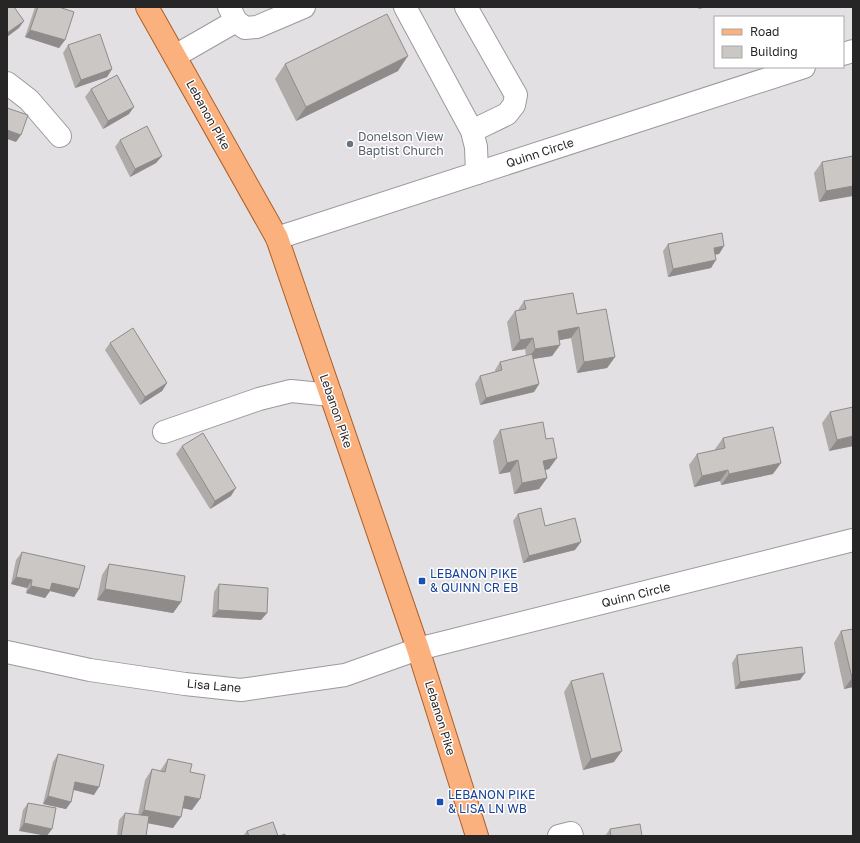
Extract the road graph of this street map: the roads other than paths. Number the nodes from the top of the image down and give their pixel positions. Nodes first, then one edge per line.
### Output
1 (147, 7) edge
2 (304, 7) edge
3 (405, 7) edge
4 (466, 7) edge
5 (233, 14) edge
6 (175, 56) junction
7 (801, 68) edge
8 (7, 83) edge
9 (472, 131) junction
10 (60, 136) dead end
11 (477, 173) junction
12 (277, 238) junction
13 (331, 395) junction
14 (164, 432) dead end
15 (853, 540) edge
16 (418, 650) junction
17 (7, 652) edge
18 (477, 836) edge
19 (559, 836) edge
20 (572, 836) edge

1 - 6 main road, Lebanon Pike
2 - 5 street
3 - 9 street
4 - 9 street
5 - 6 street
6 - 12 main road, Lebanon Pike
7 - 11 street, Quinn Circle
8 - 10 street
9 - 11 street
11 - 12 street, Quinn Circle
12 - 13 main road, Lebanon Pike
13 - 14 street
13 - 16 main road, Lebanon Pike
15 - 16 street, Quinn Circle
16 - 17 street, Lisa Lane
16 - 18 main road, Lebanon Pike
19 - 20 street

